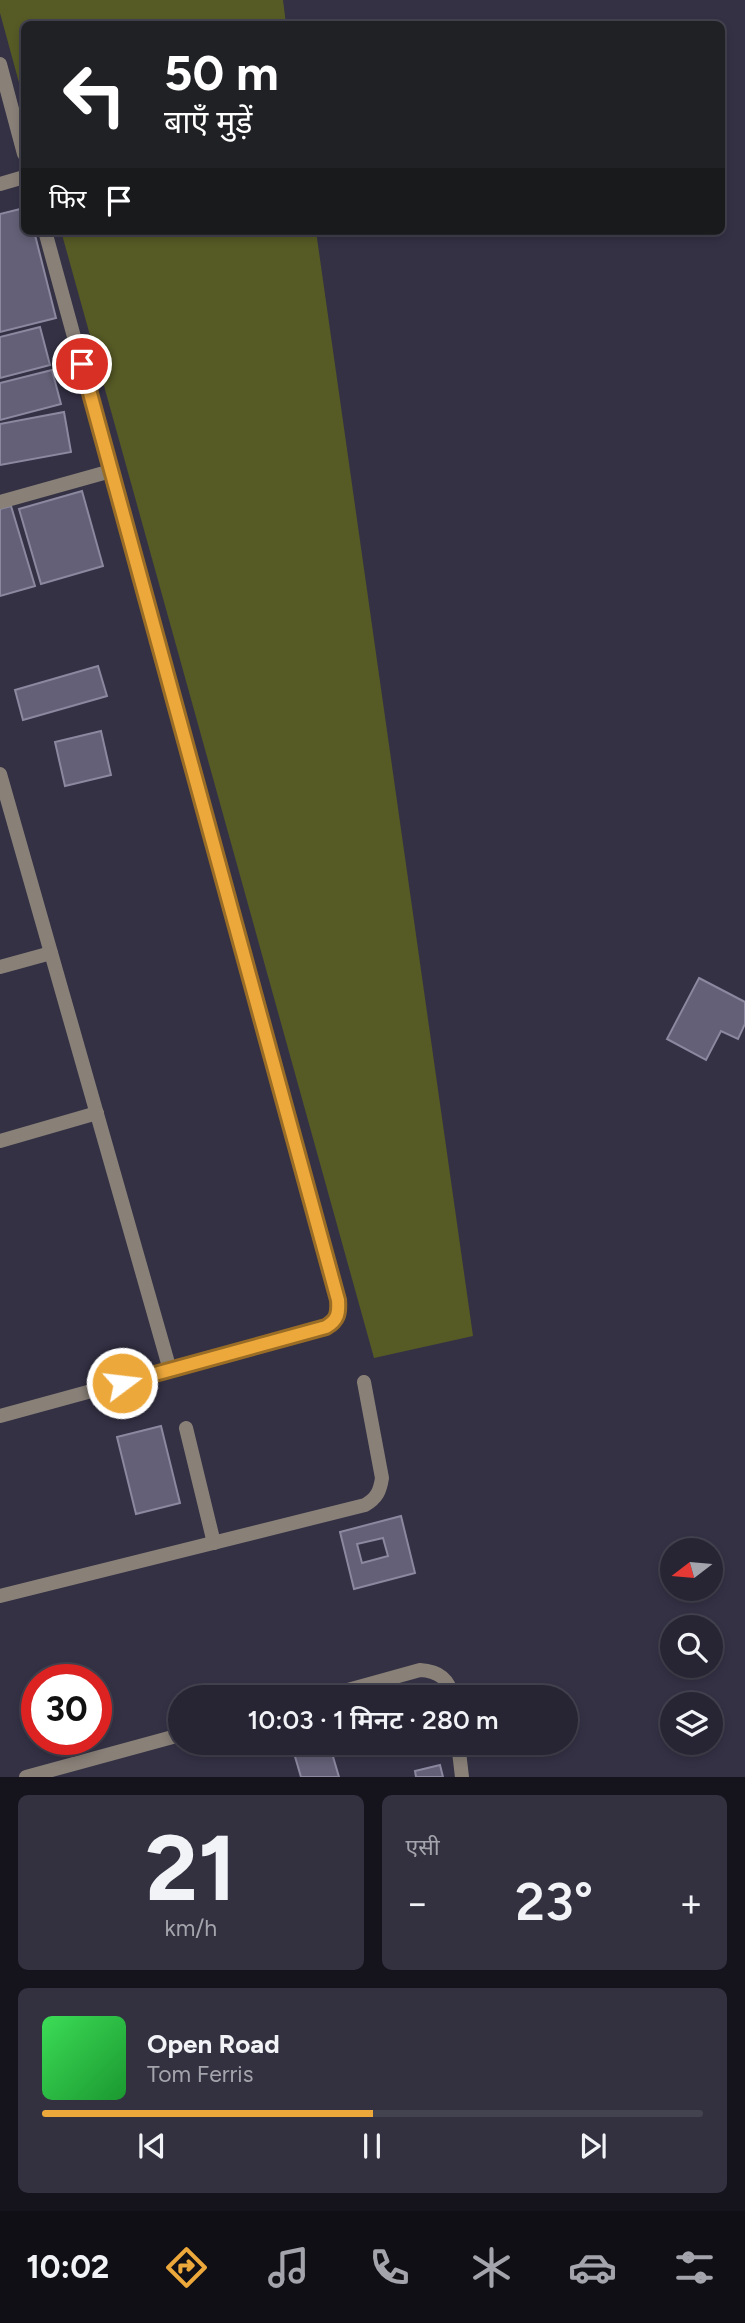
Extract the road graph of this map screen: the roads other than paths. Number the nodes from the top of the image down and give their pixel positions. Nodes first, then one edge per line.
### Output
1 (0, 64) edge
2 (21, 143) edge
3 (21, 178) edge
4 (0, 184) edge
5 (46, 235) edge
6 (111, 471) junction
7 (0, 502) edge
8 (0, 774) edge
9 (51, 953) junction
10 (0, 967) edge
11 (97, 1113) junction
12 (0, 1141) edge
13 (170, 1370) junction
14 (364, 1382) dead end
15 (0, 1416) edge
16 (186, 1428) dead end
17 (214, 1543) junction
18 (0, 1596) edge
19 (366, 1685) edge
20 (448, 1685) edge
21 (168, 1738) edge
22 (459, 1755) edge
23 (26, 1777) edge
24 (462, 1777) edge

1 - 2 street
3 - 4 street
5 - 6 street
6 - 7 street
6 - 13 street
8 - 9 street
9 - 10 street
9 - 11 street
11 - 12 street
11 - 13 street
13 - 15 street
14 - 17 street
16 - 17 street
17 - 18 street
19 - 20 street
21 - 23 street
22 - 24 street

